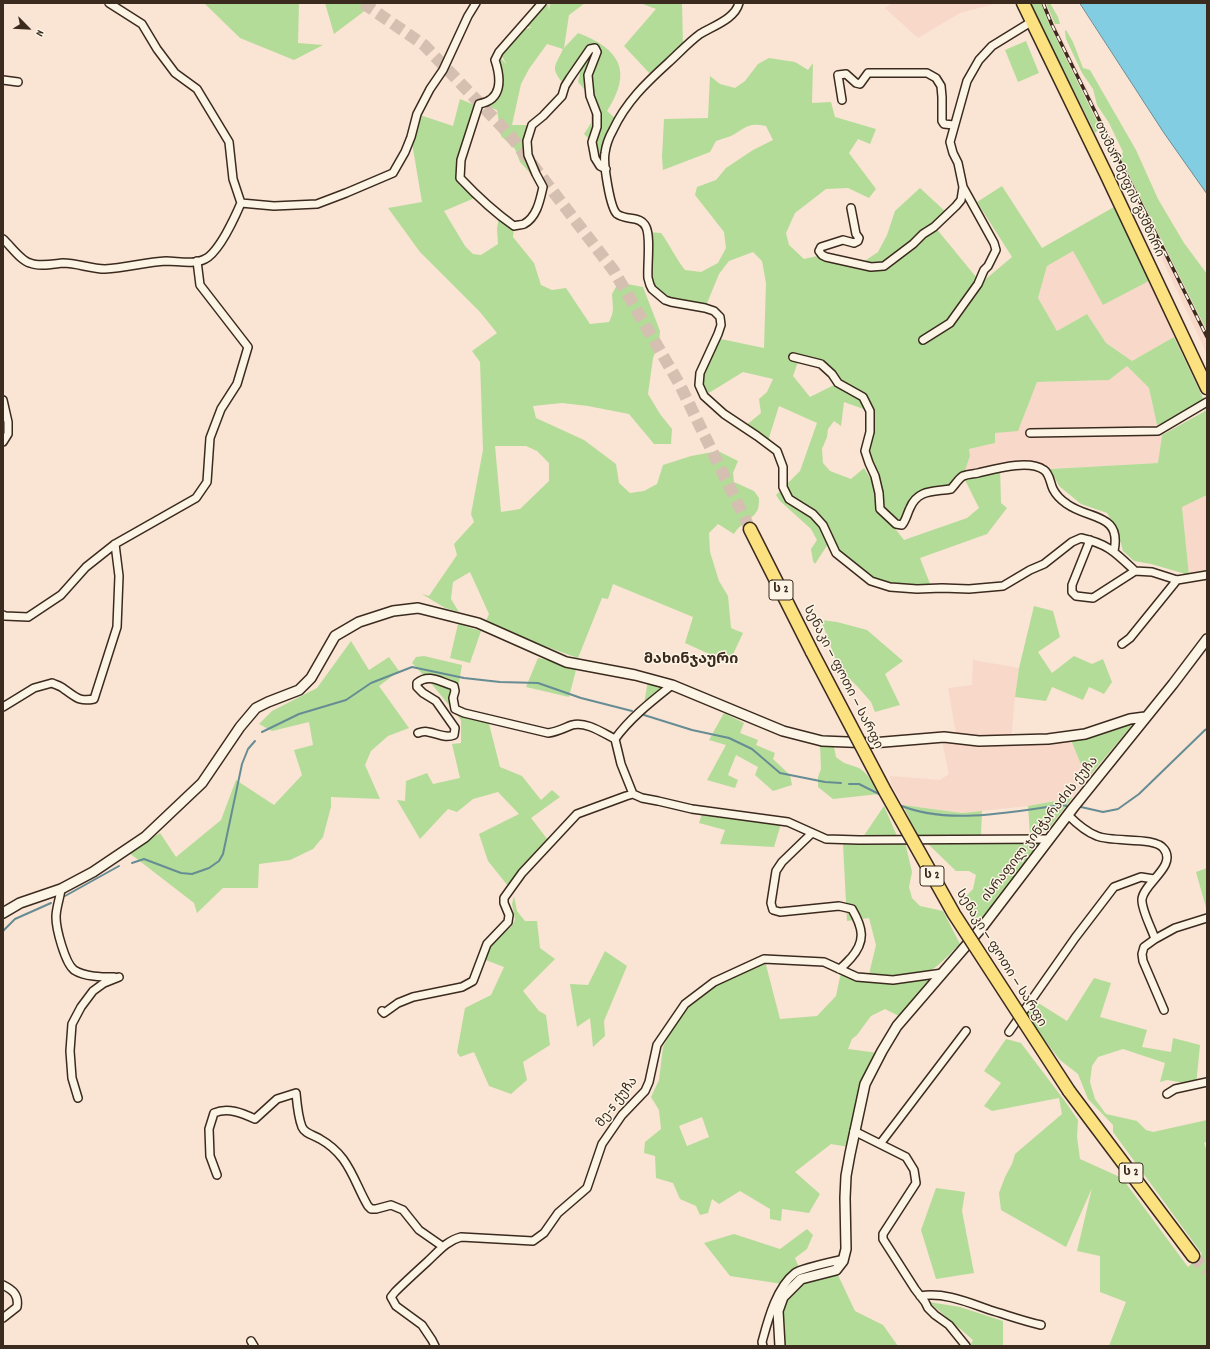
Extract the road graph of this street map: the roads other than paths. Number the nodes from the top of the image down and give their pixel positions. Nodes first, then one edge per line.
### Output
1 (109, 3) edge
2 (476, 3) edge
3 (542, 3) edge
4 (739, 3) edge
5 (1023, 3) edge
6 (1031, 22) junction
7 (3, 80) edge
8 (18, 82) dead end
9 (842, 100) dead end
10 (954, 126) junction
11 (606, 169) junction
12 (963, 187) junction
13 (241, 203) junction
14 (851, 208) dead end
15 (3, 238) edge
16 (197, 262) junction
17 (923, 340) dead end
18 (793, 357) dead end
19 (1207, 388) edge
20 (3, 400) edge
21 (1207, 402) edge
22 (1030, 433) dead end
23 (3, 442) edge
24 (750, 529) tunnel mouth
25 (1090, 540) junction
26 (115, 544) junction
27 (1114, 551) junction
28 (1135, 571) junction
29 (1207, 575) edge
30 (1177, 580) junction
31 (3, 615) edge
32 (1207, 639) edge
33 (1122, 644) dead end
34 (672, 685) junction
35 (3, 707) edge
36 (1145, 717) junction
37 (418, 733) dead end
38 (615, 739) junction
39 (634, 794) junction
40 (1068, 815) junction
41 (812, 833) junction
42 (1050, 839) junction
43 (1154, 879) junction
44 (61, 889) junction
45 (3, 913) edge
46 (1207, 918) edge
47 (1155, 939) junction
48 (839, 969) junction
49 (943, 973) junction
50 (1164, 1010) dead end
51 (382, 1011) dead end
52 (966, 1031) dead end
53 (1009, 1032) dead end
54 (1207, 1082) edge
55 (1167, 1094) dead end
56 (78, 1098) dead end
57 (854, 1131) junction
58 (880, 1144) junction
59 (217, 1175) dead end
60 (442, 1246) junction
61 (1193, 1256) tunnel mouth
62 (843, 1261) junction
63 (3, 1285) edge
64 (920, 1296) junction
65 (3, 1318) edge
66 (1041, 1325) dead end
67 (435, 1346) edge
68 (763, 1346) edge
69 (780, 1346) edge
70 (966, 1346) edge

1 - 13 street
2 - 13 street
3 - 11 street
4 - 11 street
5 - 6 main road, თამარ მეფის გამზირი
6 - 10 street
6 - 19 main road, თამარ მეფის გამზირი
7 - 8 street
9 - 10 street
10 - 12 street
11 - 25 street
12 - 14 street
12 - 17 street
13 - 16 street
15 - 16 street
16 - 26 street
18 - 27 street
20 - 23 street
21 - 22 street
24 - 61 main road, სენაკი — ფოთი — სარფი / ს 2, bridge
25 - 27 street
25 - 28 street
26 - 31 street
26 - 35 street
27 - 28 street
28 - 30 street
29 - 30 street
30 - 33 street
32 - 36 street, ისრაფილ ჯინჭარაძის ქუჩა
34 - 36 street
34 - 38 street
34 - 44 street
36 - 40 street, ისრაფილ ჯინჭარაძის ქუჩა
37 - 38 street
38 - 39 street
39 - 41 street
39 - 51 street
40 - 42 street, ისრაფილ ჯინჭარაძის ქუჩა
40 - 43 street
41 - 42 street
41 - 48 street
42 - 49 street, ისრაფილ ჯინჭარაძის ქუჩა
43 - 47 street
43 - 53 street
44 - 45 street
44 - 56 street
46 - 47 street
47 - 50 street
48 - 49 street, მე-5 ქუჩა
48 - 60 street, მე-5 ქუჩა
49 - 57 street, ისრაფილ ჯინჭარაძის ქუჩა
52 - 58 street
54 - 55 street
57 - 58 street
57 - 62 street, ისრაფილ ჯინჭარაძის ქუჩა
58 - 64 street
59 - 60 street
60 - 67 street, მე-5 ქუჩა
62 - 68 street
62 - 69 street
63 - 65 street
64 - 66 street
64 - 70 street

